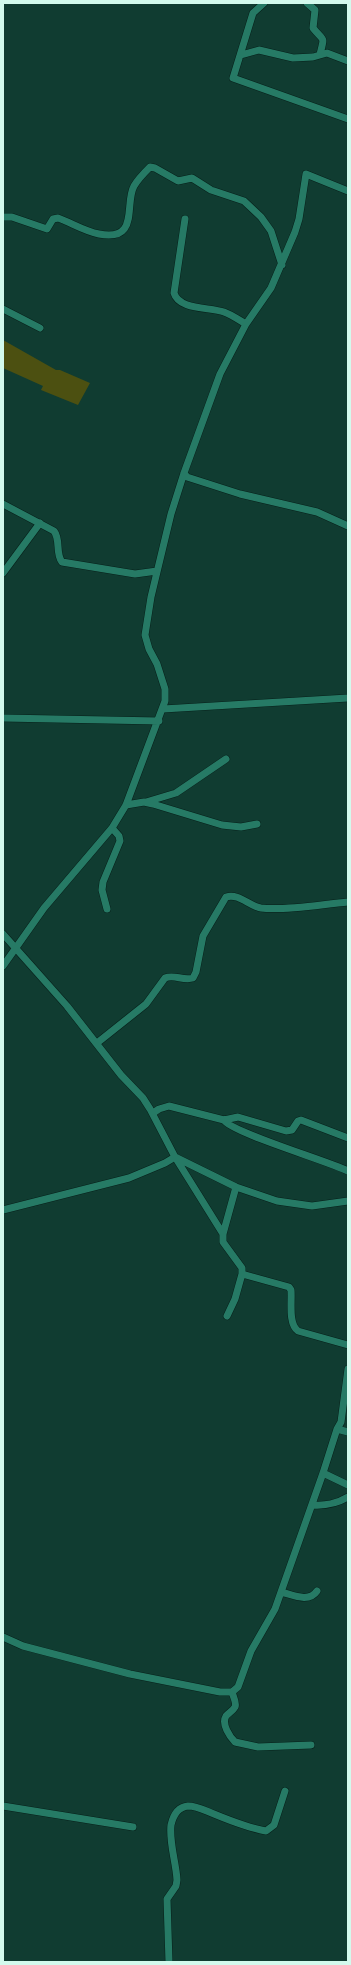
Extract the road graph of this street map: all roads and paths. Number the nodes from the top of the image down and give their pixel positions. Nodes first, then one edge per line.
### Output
1 (264, 3) edge
2 (307, 3) edge
3 (241, 54) junction
4 (320, 54) junction
5 (348, 61) edge
6 (348, 119) edge
7 (348, 191) edge
8 (3, 217) edge
9 (186, 219) dead end
10 (282, 265) junction
11 (3, 310) edge
12 (246, 324) junction
13 (40, 328) dead end
14 (184, 473) junction
15 (3, 504) edge
16 (40, 522) junction
17 (348, 526) edge
18 (157, 571) junction
19 (3, 574) edge
20 (348, 698) edge
21 (163, 709) junction
22 (3, 718) edge
23 (159, 721) junction
24 (226, 759) dead end
25 (144, 802) junction
26 (126, 805) junction
27 (257, 824) dead end
28 (112, 828) junction
29 (348, 902) edge
30 (107, 909) dead end
31 (3, 934) edge
32 (17, 948) junction
33 (3, 966) edge
34 (97, 1043) junction
35 (153, 1114) junction
36 (224, 1120) junction
37 (348, 1138) edge
38 (175, 1157) junction
39 (348, 1171) edge
40 (236, 1187) junction
41 (348, 1201) edge
42 (3, 1210) edge
43 (223, 1234) junction
44 (242, 1274) junction
45 (227, 1316) dead end
46 (348, 1345) edge
47 (348, 1369) edge
48 (337, 1429) junction
49 (348, 1432) edge
50 (323, 1473) junction
51 (348, 1485) edge
52 (348, 1497) edge
53 (312, 1505) junction
54 (317, 1591) dead end
55 (281, 1592) junction
56 (3, 1637) edge
57 (232, 1692) junction
58 (310, 1745) dead end
59 (285, 1791) dead end
60 (3, 1806) edge
61 (133, 1827) dead end
62 (168, 1962) edge

1 - 3 street
2 - 4 street
3 - 4 street
3 - 6 street
4 - 5 street
7 - 10 street
8 - 10 street
9 - 12 street
10 - 12 street
11 - 13 street
12 - 14 street
14 - 17 street
14 - 18 street
15 - 16 street
16 - 18 street
16 - 19 street
18 - 21 street
20 - 21 street
21 - 23 street
22 - 23 street
23 - 26 street
24 - 25 street
25 - 26 street
25 - 27 street
26 - 28 street
28 - 30 street
28 - 32 street
29 - 34 street
31 - 32 street
32 - 33 street
32 - 34 street
34 - 35 street
35 - 36 street
35 - 38 street
36 - 37 street
36 - 39 street
38 - 40 street
38 - 42 street
38 - 43 street
40 - 41 street
40 - 43 street
43 - 44 street
44 - 45 street
44 - 46 street
47 - 48 street
48 - 49 street
48 - 50 street
50 - 51 street
50 - 53 street
52 - 53 street
53 - 55 street
54 - 55 street
55 - 57 street
56 - 57 street
57 - 58 street
59 - 62 street
60 - 61 street

